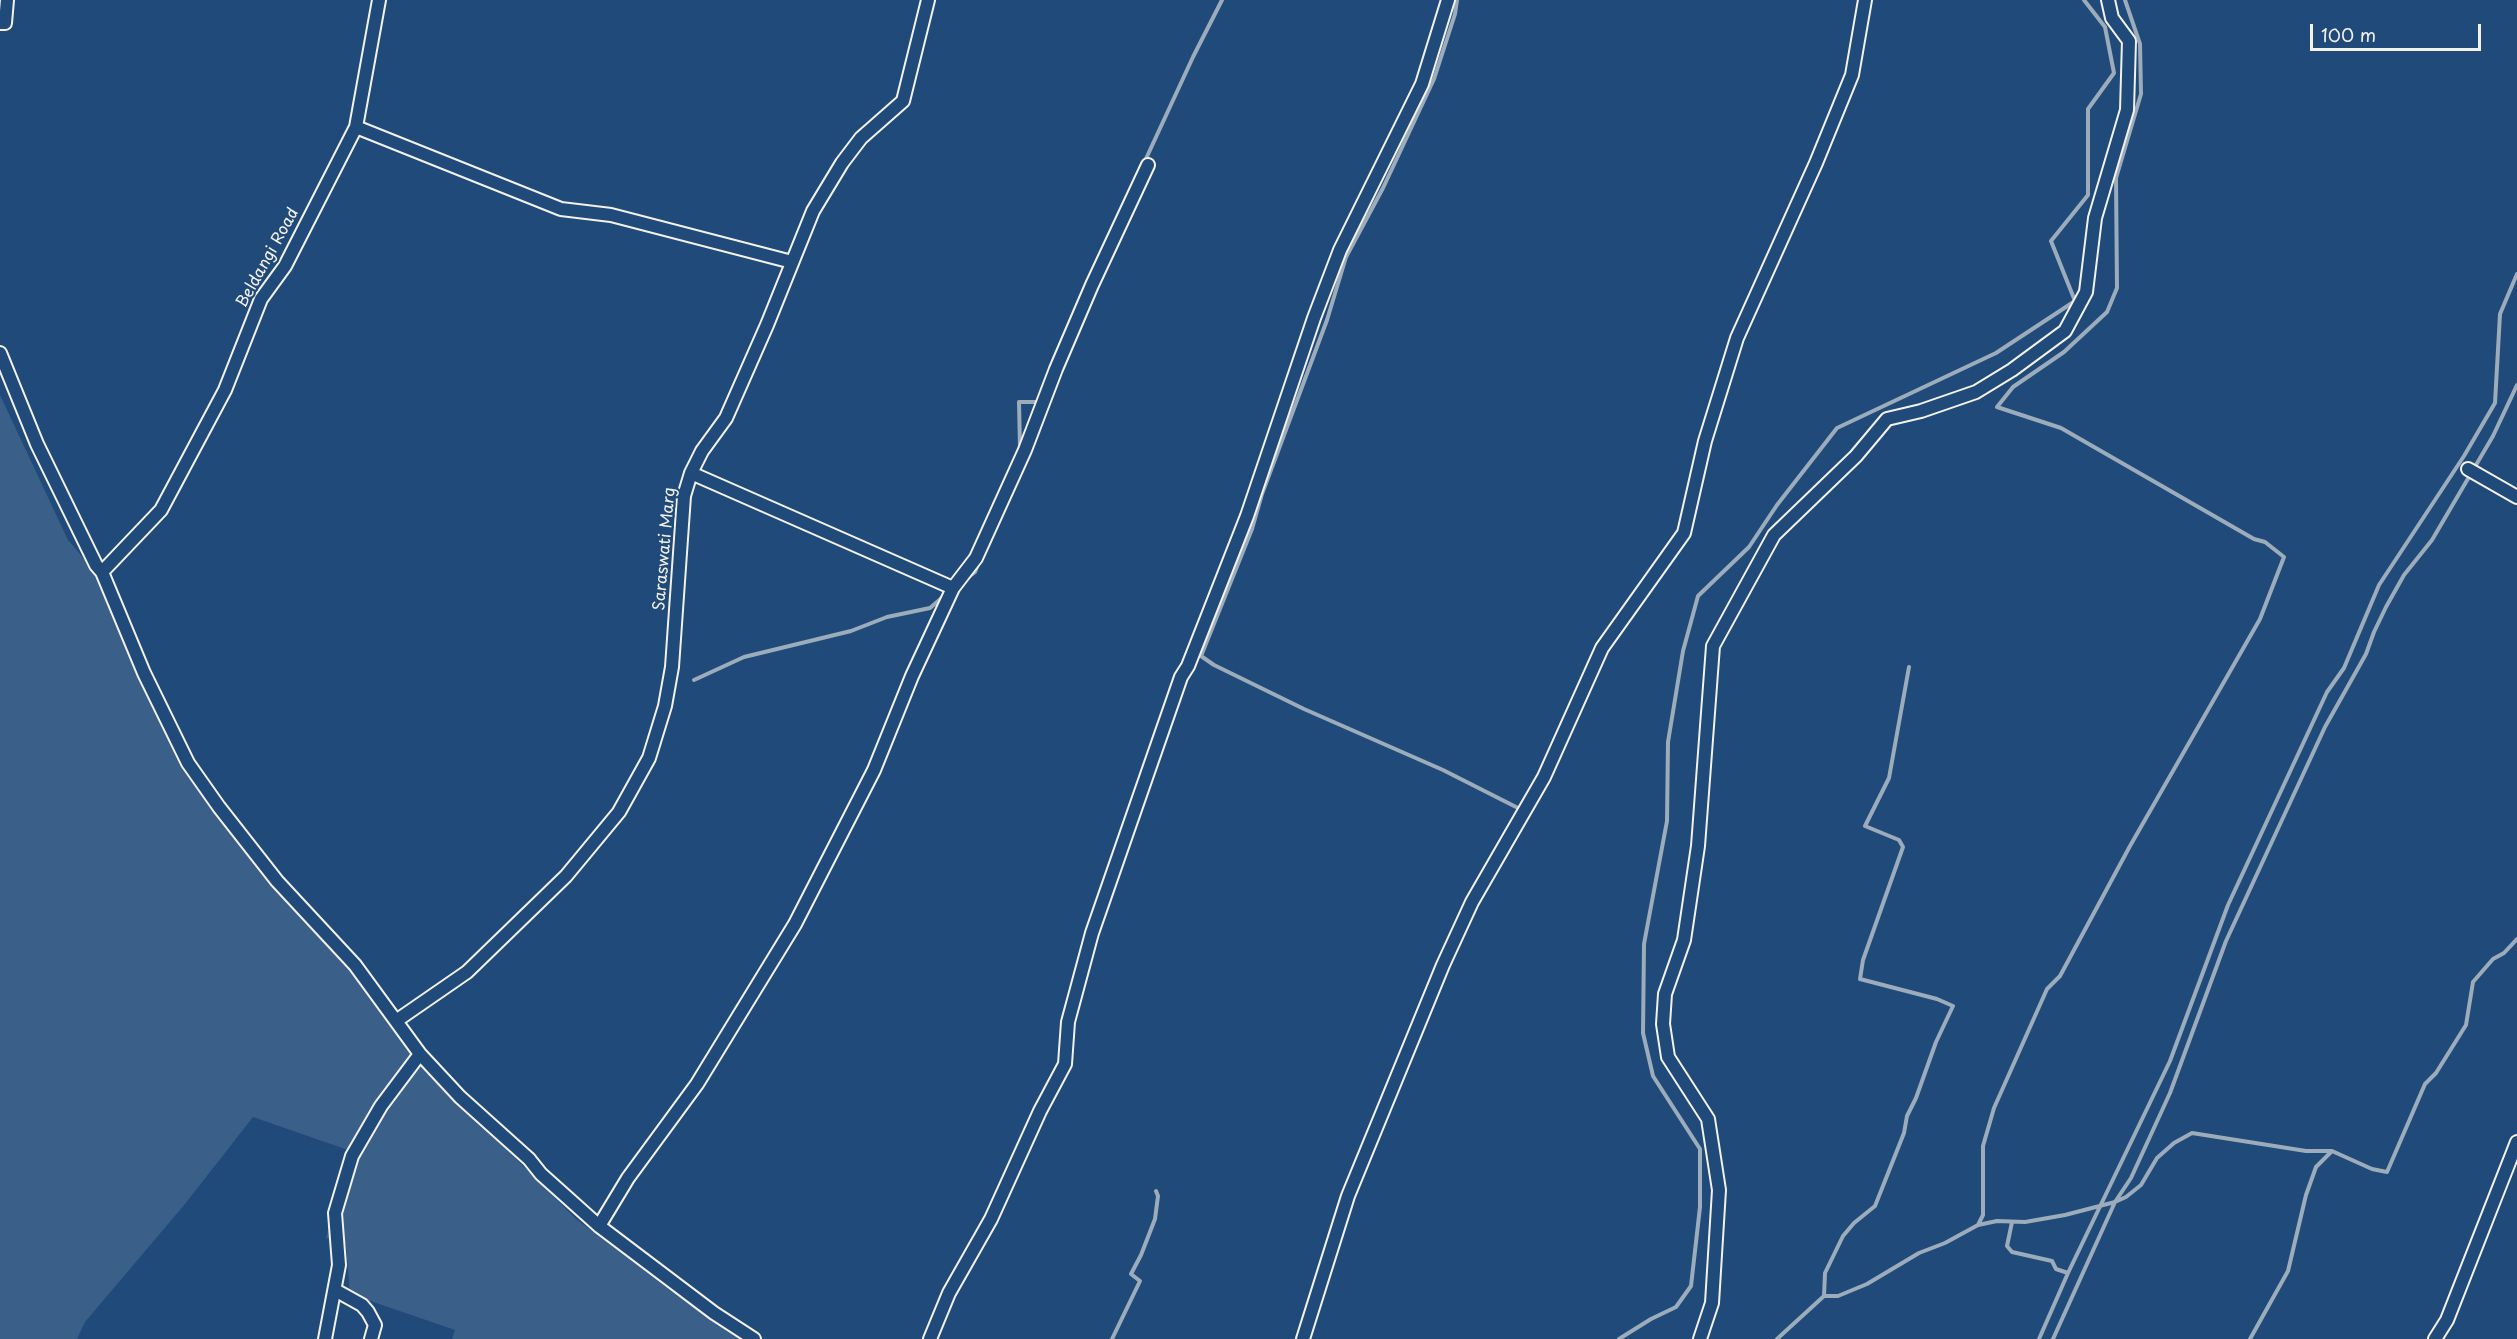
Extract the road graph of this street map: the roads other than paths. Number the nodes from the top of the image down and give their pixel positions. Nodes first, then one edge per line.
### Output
1 (7, 0) edge
2 (379, 0) edge
3 (928, 0) edge
4 (1448, 0) edge
5 (1865, 0) edge
6 (2108, 0) edge
7 (0, 23) edge
8 (356, 127) junction
9 (1148, 165) dead end
10 (792, 262) junction
11 (0, 353) edge
12 (2468, 469) dead end
13 (691, 473) junction
14 (2517, 497) edge
15 (102, 572) junction
16 (953, 588) junction
17 (396, 1021) junction
18 (420, 1054) junction
19 (2517, 1142) edge
20 (599, 1226) junction
21 (335, 1290) junction
22 (325, 1339) edge
23 (371, 1339) edge
24 (754, 1339) edge
25 (930, 1339) edge
26 (1303, 1339) edge
27 (1700, 1339) edge
28 (2435, 1339) edge

1 - 7 street
2 - 8 street, Beldangi Road
3 - 10 street, Saraswati Marg
4 - 25 street
5 - 26 street
6 - 27 street
8 - 10 street
8 - 15 street, Beldangi Road
9 - 16 street
10 - 13 street, Saraswati Marg
11 - 15 street
12 - 14 street
13 - 16 street
13 - 17 street, Saraswati Marg
15 - 17 street
16 - 20 street
17 - 18 street
18 - 20 street
18 - 21 street
19 - 28 street
20 - 24 street
21 - 22 street
21 - 23 street

